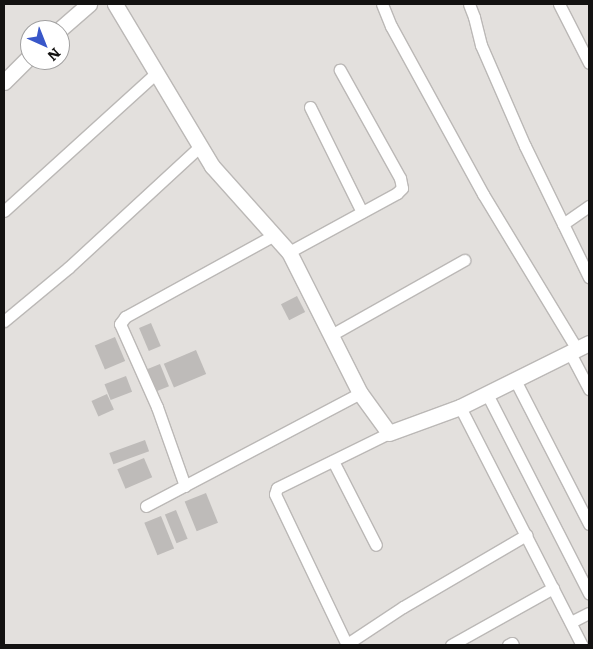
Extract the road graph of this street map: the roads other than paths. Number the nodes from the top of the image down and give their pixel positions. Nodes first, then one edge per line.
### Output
1 (89, 4) edge
2 (115, 4) edge
3 (382, 4) edge
4 (469, 4) edge
5 (559, 4) edge
6 (70, 20) edge
7 (589, 63) edge
8 (20, 66) edge
9 (340, 70) dead end
10 (156, 73) junction
11 (4, 82) edge
12 (310, 107) dead end
13 (200, 146) junction
14 (589, 206) edge
15 (4, 211) edge
16 (362, 212) junction
17 (563, 224) junction
18 (274, 235) junction
19 (289, 252) junction
20 (464, 260) dead end
21 (589, 277) edge
22 (4, 320) edge
23 (331, 335) junction
24 (579, 348) edge
25 (516, 380) junction
26 (589, 389) edge
27 (360, 392) junction
28 (486, 394) junction
29 (460, 407) junction
30 (389, 433) junction
31 (333, 461) junction
32 (185, 486) junction
33 (146, 506) dead end
34 (589, 524) edge
35 (526, 535) junction
36 (376, 545) dead end
37 (553, 588) junction
38 (589, 593) edge
39 (589, 613) edge
40 (571, 622) junction
41 (347, 645) edge
42 (451, 645) edge
43 (508, 645) edge
44 (513, 645) edge
45 (582, 645) edge

1 - 6 street
2 - 10 street
3 - 24 street
4 - 17 street
5 - 7 street
8 - 11 street
9 - 16 street
10 - 13 street
10 - 15 street
12 - 16 street
13 - 18 street
13 - 22 street
14 - 17 street
16 - 19 street
17 - 21 street
18 - 19 street
18 - 32 street
19 - 23 street
20 - 23 street
23 - 27 street
24 - 25 street
24 - 26 street
25 - 28 street
25 - 34 street
27 - 30 street
27 - 32 street
28 - 29 street
28 - 38 street
29 - 30 street
29 - 35 street
30 - 31 street
31 - 36 street
31 - 41 street
32 - 33 street
35 - 37 street
35 - 41 street
37 - 40 street
37 - 42 street
39 - 40 street
40 - 45 street
43 - 44 street

